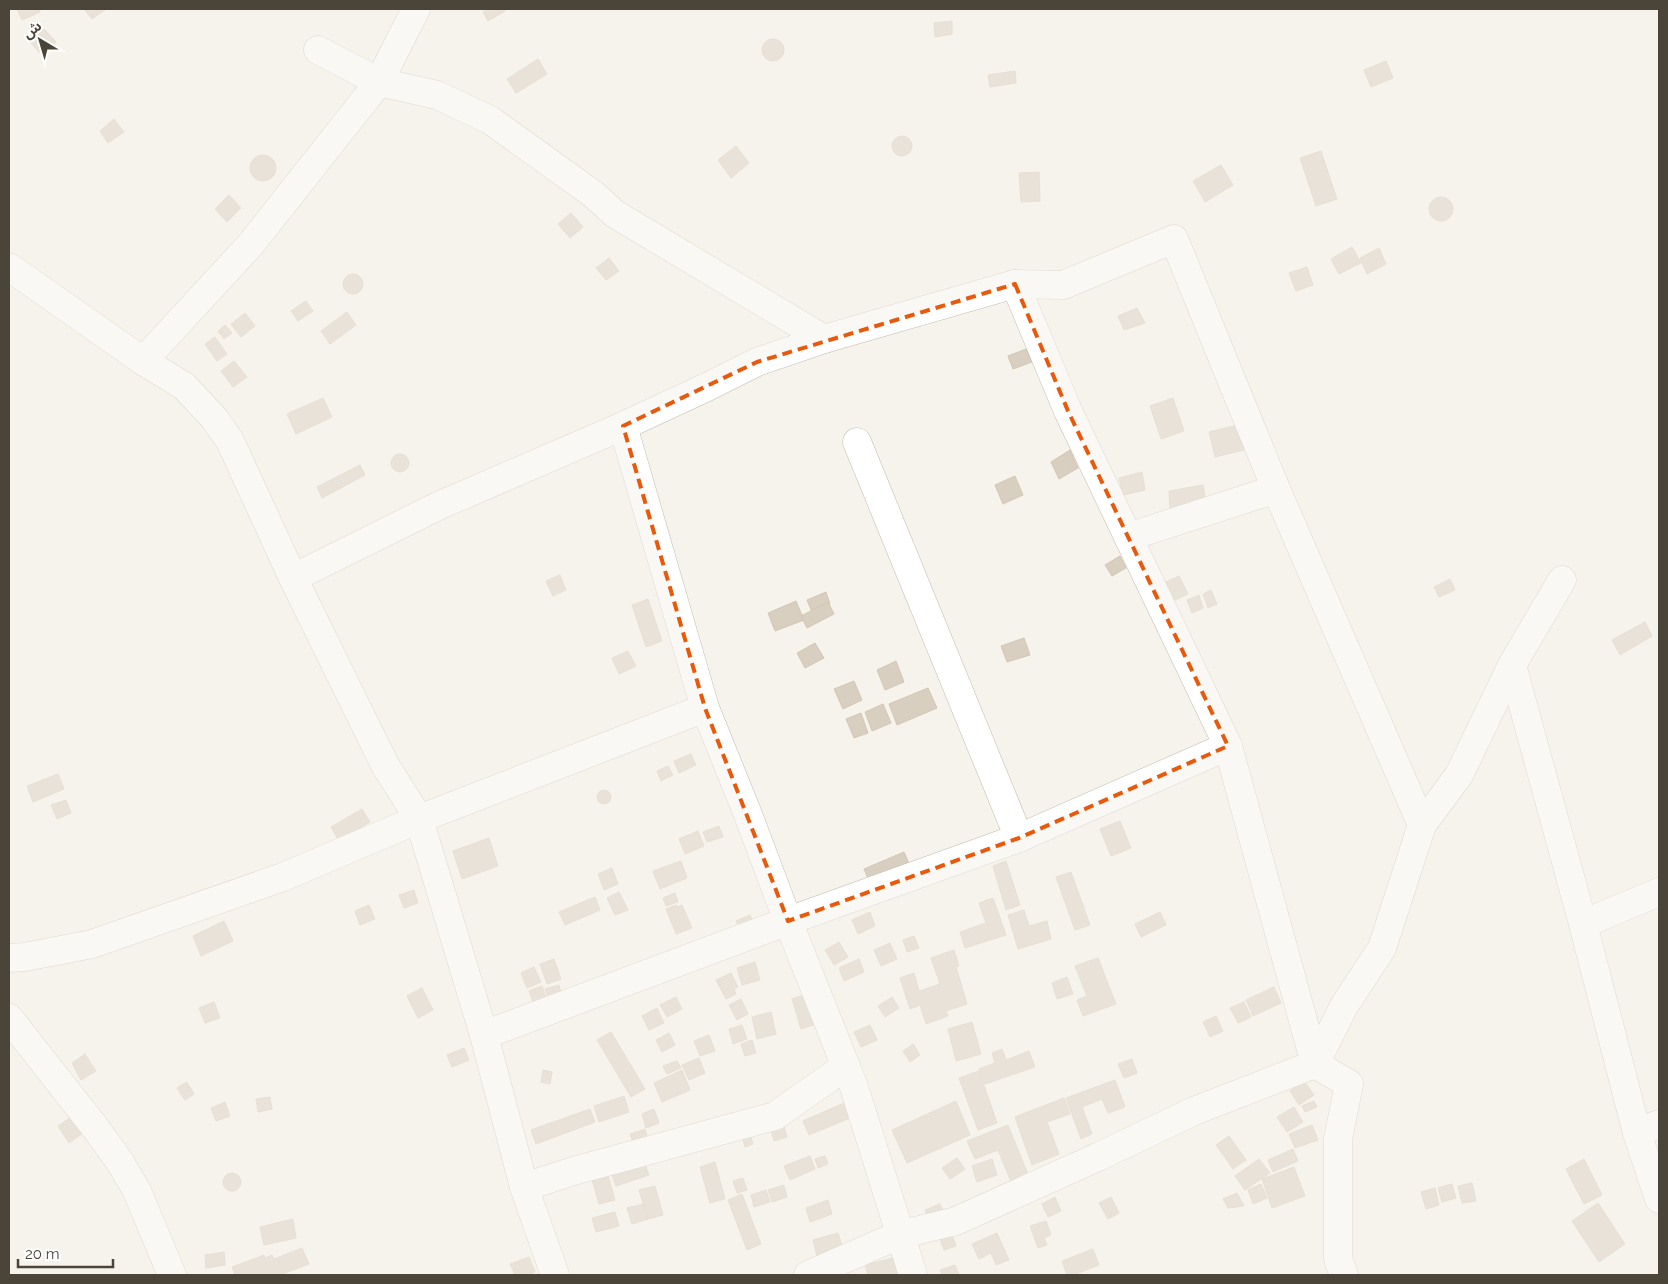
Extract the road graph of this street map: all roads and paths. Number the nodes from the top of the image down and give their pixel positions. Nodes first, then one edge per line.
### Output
1 (416, 9) edge
2 (318, 50) dead end
3 (379, 82) junction
4 (9, 267) edge
5 (1014, 284) junction
6 (824, 339) junction
7 (143, 361) junction
8 (623, 426) junction
9 (857, 442) dead end
10 (1276, 489) junction
11 (1128, 537) junction
12 (293, 578) junction
13 (1562, 580) dead end
14 (1512, 665) junction
15 (705, 708) junction
16 (1228, 746) junction
17 (419, 819) junction
18 (1422, 825) junction
19 (1019, 838) junction
20 (1659, 892) edge
21 (788, 922) junction
22 (1583, 924) junction
23 (9, 958) edge
24 (9, 1018) edge
25 (484, 1035) junction
26 (1315, 1064) junction
27 (846, 1066) junction
28 (1648, 1129) edge
29 (524, 1187) junction
30 (1659, 1200) edge
31 (899, 1235) junction
32 (172, 1275) edge
33 (555, 1275) edge
34 (808, 1275) edge
35 (913, 1275) edge
36 (1344, 1275) edge

1 - 3 street
2 - 3 street
3 - 6 street
3 - 7 street
4 - 7 street
5 - 6 street
5 - 10 street
5 - 11 street
6 - 8 street
7 - 12 street
8 - 12 street
8 - 15 street
9 - 19 street
10 - 11 street
10 - 18 street
11 - 16 street
12 - 17 street
13 - 14 street
14 - 18 street
14 - 22 street
15 - 17 street
15 - 21 street
16 - 19 street
16 - 26 street
17 - 23 street
17 - 25 street
18 - 26 street
19 - 21 street
20 - 22 street
21 - 25 street
21 - 27 street
22 - 28 street
24 - 32 street
25 - 29 street
26 - 31 street
26 - 36 street
27 - 29 street
27 - 31 street
28 - 30 street
29 - 33 street
31 - 34 street
31 - 35 street

